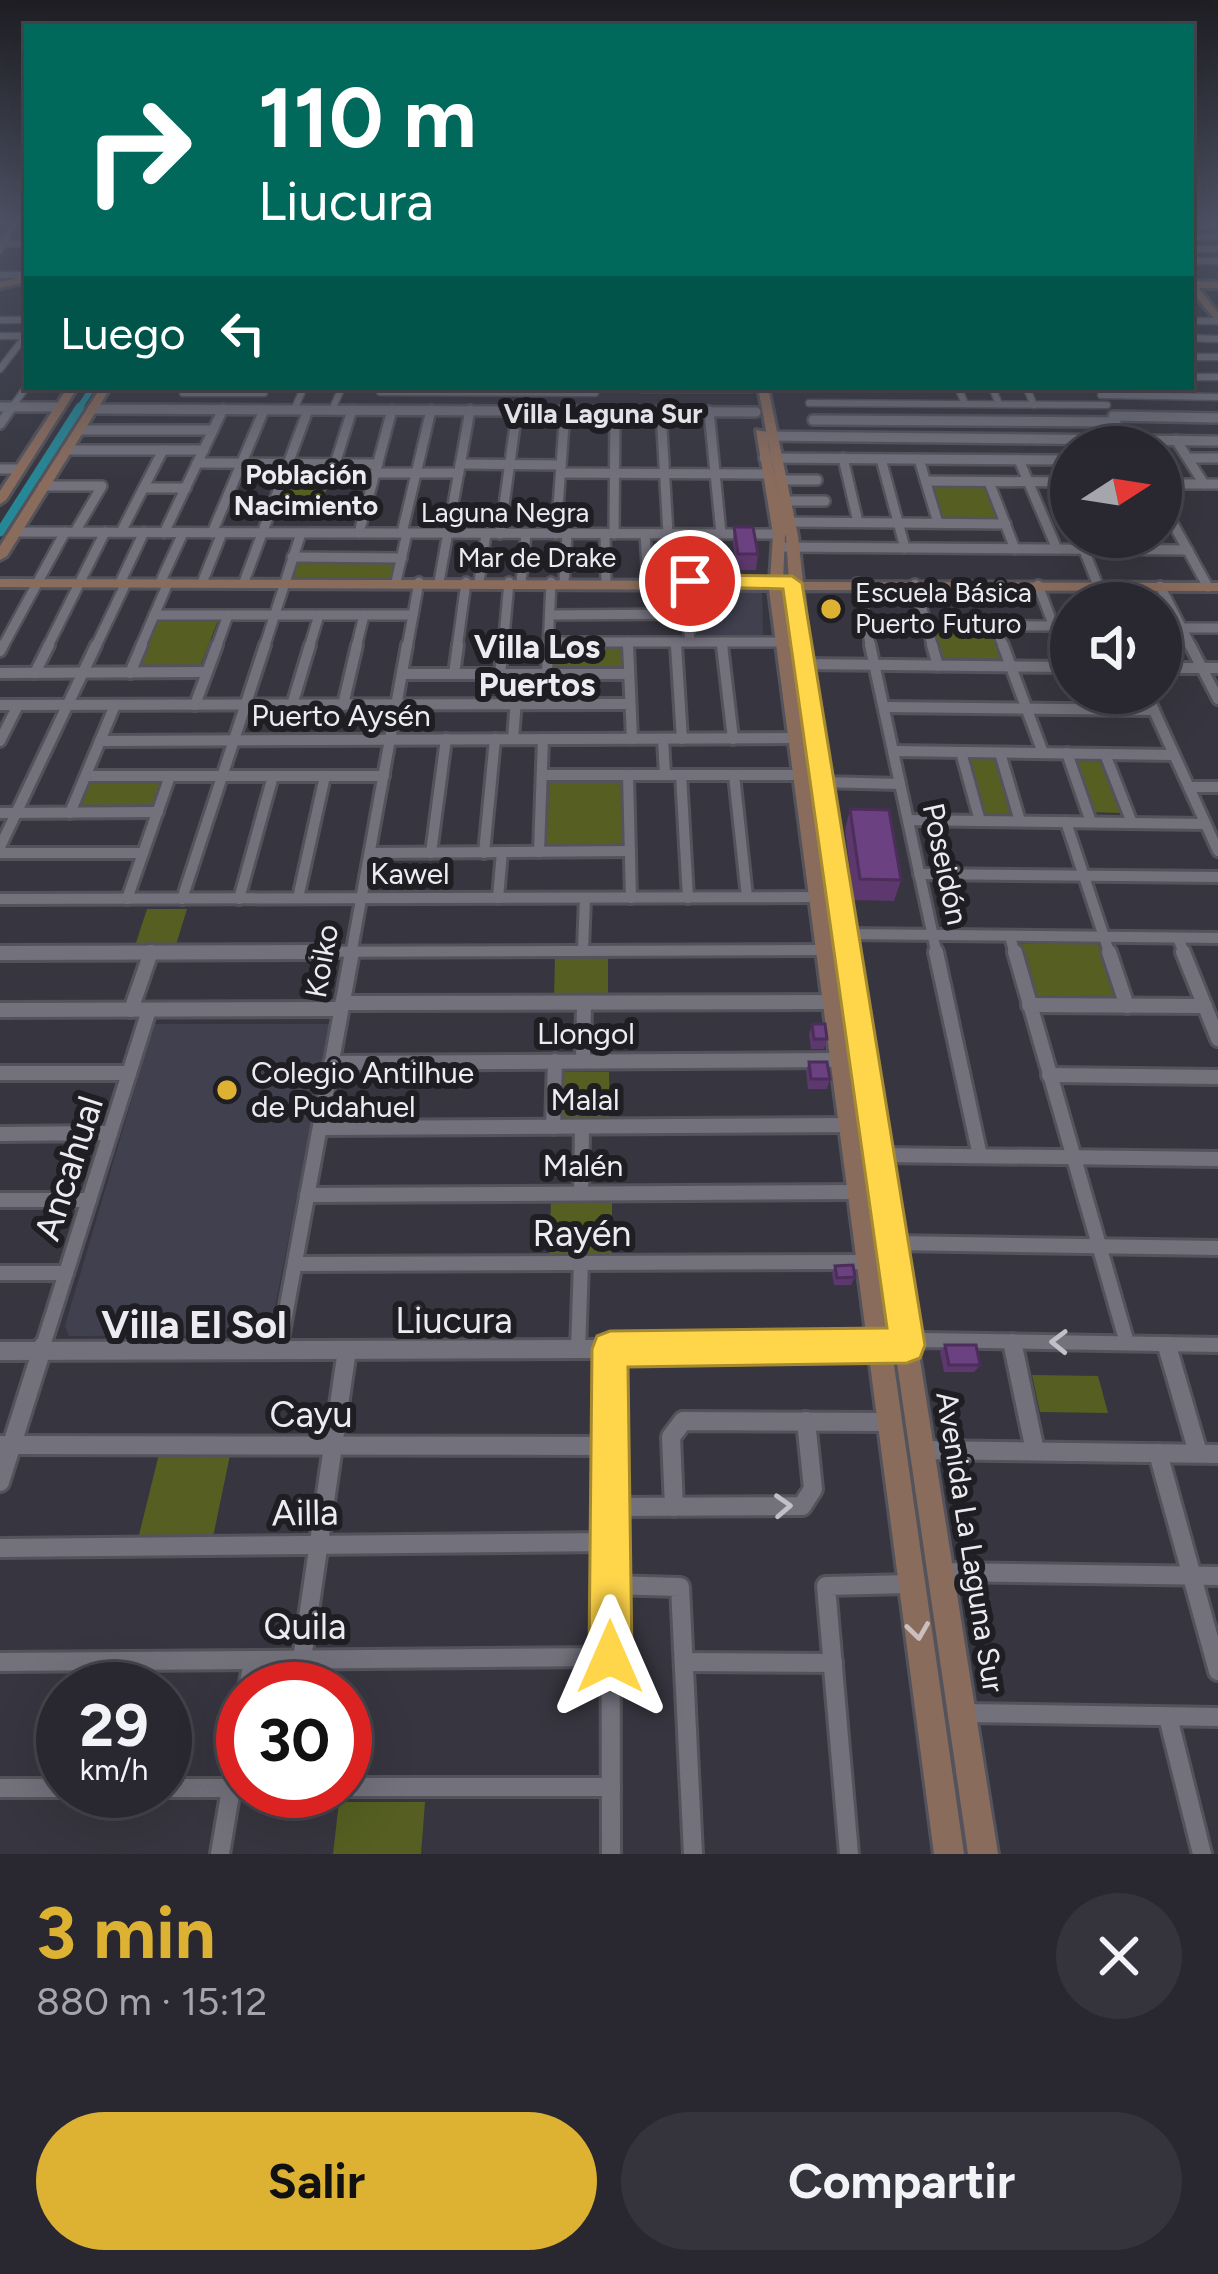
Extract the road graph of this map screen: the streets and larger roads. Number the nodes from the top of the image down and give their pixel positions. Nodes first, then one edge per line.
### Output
1 (24, 338) edge
2 (0, 369) edge
3 (24, 390) edge
4 (71, 390) edge
5 (104, 390) edge
6 (185, 390) edge
7 (266, 390) edge
8 (303, 390) edge
9 (341, 390) edge
10 (381, 390) edge
11 (497, 390) edge
12 (595, 390) edge
13 (640, 390) edge
14 (756, 390) edge
15 (756, 390) edge
16 (806, 390) edge
17 (840, 390) edge
18 (874, 390) edge
19 (908, 390) edge
20 (959, 390) edge
21 (993, 390) edge
22 (1027, 390) edge
23 (1060, 390) edge
24 (1099, 391) edge
25 (1218, 397) edge
26 (808, 403) junction
27 (843, 403) junction
28 (878, 404) junction
29 (913, 404) junction
30 (962, 404) junction
31 (999, 404) junction
32 (1034, 405) junction
33 (1068, 405) junction
34 (1107, 405) junction
35 (0, 407) edge
36 (12, 407) junction
37 (60, 407) junction
38 (92, 409) junction
39 (176, 409) junction
40 (223, 409) junction
41 (260, 410) junction
42 (294, 410) junction
43 (308, 410) junction
44 (332, 410) junction
45 (352, 410) junction
46 (373, 410) junction
47 (392, 410) junction
48 (431, 410) junction
49 (470, 410) junction
50 (493, 410) junction
51 (517, 410) junction
52 (565, 411) junction
53 (592, 411) junction
54 (615, 411) junction
55 (642, 411) junction
56 (661, 411) junction
57 (709, 411) junction
58 (756, 412) junction
59 (1218, 418) edge
60 (1115, 419) junction
61 (813, 420) junction
62 (964, 421) junction
63 (0, 424) edge
64 (1119, 426) edge
65 (79, 430) junction
66 (213, 430) junction
67 (767, 436) junction
68 (817, 437) junction
69 (970, 438) junction
70 (1182, 440) edge
71 (1050, 441) edge
72 (1218, 441) edge
73 (1182, 449) edge
74 (66, 450) junction
75 (163, 450) junction
76 (204, 450) junction
77 (771, 458) junction
78 (843, 458) junction
79 (1188, 458) junction
80 (1218, 458) edge
81 (881, 459) junction
82 (919, 459) junction
83 (1019, 460) junction
84 (1050, 460) edge
85 (197, 464) junction
86 (241, 464) junction
87 (288, 464) junction
88 (335, 464) junction
89 (510, 464) junction
90 (376, 468) junction
91 (459, 468) junction
92 (0, 469) edge
93 (20, 469) junction
94 (561, 469) junction
95 (417, 472) junction
96 (614, 473) junction
97 (664, 473) junction
98 (715, 474) junction
99 (767, 474) junction
100 (782, 480) junction
101 (817, 480) dead end
102 (926, 481) junction
103 (989, 482) junction
104 (1028, 482) junction
105 (1050, 484) edge
106 (1182, 484) edge
107 (1204, 484) junction
108 (1218, 484) edge
109 (44, 486) junction
110 (144, 488) junction
111 (186, 488) junction
112 (0, 500) edge
113 (786, 501) junction
114 (825, 501) dead end
115 (272, 506) junction
116 (366, 506) junction
117 (790, 522) junction
118 (858, 522) junction
119 (898, 523) junction
120 (938, 523) junction
121 (1006, 524) junction
122 (15, 532) junction
123 (70, 532) junction
124 (105, 532) junction
125 (121, 532) junction
126 (144, 532) junction
127 (164, 532) junction
128 (183, 532) junction
129 (217, 533) junction
130 (262, 533) junction
131 (301, 533) junction
132 (359, 533) junction
133 (405, 533) junction
134 (448, 533) junction
135 (486, 533) junction
136 (500, 533) junction
137 (1050, 533) edge
138 (526, 534) junction
139 (562, 534) junction
140 (609, 534) junction
141 (645, 534) junction
142 (668, 534) junction
143 (686, 534) junction
144 (721, 534) junction
145 (1182, 539) edge
146 (784, 543) junction
147 (905, 548) junction
148 (1015, 549) junction
149 (1050, 549) edge
150 (1182, 550) edge
151 (1188, 550) junction
152 (0, 556) edge
153 (292, 557) junction
154 (402, 557) junction
155 (648, 581) junction
156 (687, 581) junction
157 (284, 582) junction
158 (396, 582) junction
159 (419, 582) junction
160 (439, 582) junction
161 (473, 582) junction
162 (515, 582) junction
163 (557, 582) junction
164 (606, 582) junction
165 (784, 582) junction
166 (0, 583) edge
167 (38, 583) junction
168 (80, 583) junction
169 (123, 583) junction
170 (164, 583) junction
171 (202, 583) junction
172 (244, 583) junction
173 (857, 583) junction
174 (915, 584) junction
175 (1038, 585) junction
176 (1050, 585) edge
177 (1182, 586) edge
178 (1213, 586) edge
179 (688, 614) junction
180 (154, 615) junction
181 (228, 615) junction
182 (273, 615) junction
183 (319, 615) junction
184 (364, 615) junction
185 (413, 615) junction
186 (550, 615) junction
187 (1050, 616) edge
188 (927, 625) junction
189 (995, 625) junction
190 (1050, 626) edge
191 (1182, 628) edge
192 (1218, 628) edge
193 (1182, 630) edge
194 (548, 642) junction
195 (628, 642) junction
196 (676, 642) junction
197 (690, 642) junction
198 (722, 642) junction
199 (785, 642) junction
200 (0, 651) edge
201 (803, 664) junction
202 (874, 665) junction
203 (938, 666) junction
204 (1011, 666) junction
205 (1050, 667) edge
206 (1182, 668) edge
207 (1202, 668) junction
208 (1218, 668) edge
209 (207, 672) junction
210 (0, 673) edge
211 (35, 673) junction
212 (83, 673) junction
213 (130, 673) junction
214 (402, 674) junction
215 (454, 674) junction
216 (500, 674) junction
217 (518, 674) junction
218 (547, 674) junction
219 (629, 674) junction
220 (1218, 699) edge
221 (631, 704) junction
222 (0, 705) edge
223 (18, 705) junction
224 (68, 705) junction
225 (116, 705) junction
226 (196, 705) junction
227 (244, 705) junction
228 (292, 705) junction
229 (343, 705) junction
230 (397, 705) junction
231 (516, 705) junction
232 (884, 707) junction
233 (1027, 709) junction
234 (1050, 709) edge
235 (1156, 714) edge
236 (798, 738) junction
237 (390, 739) junction
238 (446, 739) junction
239 (495, 739) junction
240 (513, 739) junction
241 (543, 739) junction
242 (632, 739) junction
243 (663, 739) junction
244 (682, 739) junction
245 (733, 739) junction
246 (0, 741) edge
247 (100, 741) junction
248 (232, 741) junction
249 (893, 752) junction
250 (961, 752) junction
251 (1000, 753) junction
252 (1043, 753) junction
253 (1066, 754) junction
254 (1105, 754) junction
255 (1174, 755) junction
256 (734, 775) junction
257 (86, 776) junction
258 (170, 776) junction
259 (221, 776) junction
260 (273, 776) junction
261 (325, 776) junction
262 (384, 776) junction
263 (542, 776) junction
264 (628, 776) junction
265 (664, 776) junction
266 (681, 776) junction
267 (812, 779) junction
268 (900, 784) junction
269 (1189, 787) junction
270 (1218, 787) edge
271 (158, 812) junction
272 (0, 813) edge
273 (16, 813) junction
274 (70, 813) junction
275 (908, 820) junction
276 (980, 821) junction
277 (1020, 821) junction
278 (1066, 822) junction
279 (1091, 822) junction
280 (1132, 823) junction
281 (1205, 824) junction
282 (0, 850) edge
283 (630, 851) junction
284 (1218, 851) edge
285 (502, 852) junction
286 (539, 852) junction
287 (143, 853) junction
288 (430, 853) junction
289 (484, 853) junction
290 (370, 854) junction
291 (920, 874) junction
292 (1085, 876) junction
293 (1218, 877) edge
294 (747, 897) junction
295 (820, 897) junction
296 (298, 898) junction
297 (362, 898) junction
298 (498, 898) junction
299 (585, 898) junction
300 (631, 898) junction
301 (688, 898) junction
302 (0, 899) edge
303 (127, 899) junction
304 (182, 899) junction
305 (239, 899) junction
306 (844, 934) junction
307 (933, 935) junction
308 (1010, 936) junction
309 (1105, 937) junction
310 (1178, 938) junction
311 (1218, 938) edge
312 (584, 950) junction
313 (827, 950) junction
314 (352, 951) junction
315 (151, 952) junction
316 (0, 953) edge
317 (834, 1002) junction
318 (584, 1003) junction
319 (1029, 1005) junction
320 (342, 1006) junction
321 (1127, 1006) junction
322 (1205, 1006) junction
323 (0, 1010) edge
324 (131, 1010) junction
325 (149, 1010) junction
326 (1218, 1039) edge
327 (842, 1060) junction
328 (555, 1061) junction
329 (584, 1061) junction
330 (332, 1063) junction
331 (129, 1072) junction
332 (0, 1073) edge
333 (1049, 1075) junction
334 (1218, 1078) edge
335 (850, 1125) junction
336 (582, 1126) junction
337 (553, 1127) junction
338 (320, 1128) junction
339 (110, 1133) junction
340 (0, 1134) edge
341 (879, 1155) junction
342 (980, 1156) junction
343 (1074, 1158) junction
344 (1218, 1159) edge
345 (860, 1192) junction
346 (581, 1193) junction
347 (308, 1195) junction
348 (0, 1200) edge
349 (89, 1200) junction
350 (892, 1243) junction
351 (1100, 1246) junction
352 (1218, 1248) edge
353 (869, 1262) junction
354 (581, 1263) junction
355 (295, 1264) junction
356 (0, 1273) edge
357 (66, 1273) junction
358 (1012, 1341) junction
359 (1127, 1343) junction
360 (1166, 1344) junction
361 (1218, 1345) edge
362 (894, 1347) junction
363 (578, 1349) junction
364 (610, 1349) junction
365 (279, 1350) junction
366 (347, 1350) junction
367 (0, 1351) edge
368 (41, 1351) junction
369 (806, 1421) junction
370 (890, 1422) junction
371 (6, 1445) edge
372 (610, 1446) junction
373 (333, 1447) junction
374 (922, 1450) junction
375 (1035, 1451) junction
376 (1158, 1453) junction
377 (1198, 1453) junction
378 (1218, 1454) edge
379 (0, 1482) edge
380 (900, 1498) junction
381 (931, 1505) junction
382 (610, 1507) junction
383 (674, 1507) junction
384 (610, 1542) junction
385 (319, 1545) junction
386 (0, 1548) edge
387 (940, 1572) junction
388 (1192, 1576) junction
389 (1218, 1576) edge
390 (912, 1584) junction
391 (610, 1585) junction
392 (610, 1657) junction
393 (302, 1659) junction
394 (253, 1660) joint
395 (0, 1662) edge
396 (684, 1663) junction
397 (833, 1663) junction
398 (1218, 1671) edge
399 (962, 1713) junction
400 (1168, 1717) junction
401 (1218, 1718) edge
402 (372, 1787) edge
403 (610, 1787) junction
404 (0, 1788) edge
405 (36, 1788) edge
406 (229, 1818) edge
407 (220, 1854) edge
408 (611, 1854) edge
409 (693, 1854) edge
410 (849, 1854) edge
411 (950, 1854) edge
412 (983, 1854) edge
413 (1202, 1854) edge

1 - 2 street
3 - 36 street
4 - 37 street
5 - 38 street
6 - 7 street
6 - 39 street
7 - 41 street
8 - 42 street
9 - 44 street
10 - 11 street
10 - 46 street
11 - 12 street
11 - 50 street
12 - 53 street
13 - 55 street
14 - 58 street, Avenida La Laguna Sur
15 - 67 street, Avenida La Laguna Sur
16 - 26 street
17 - 27 street
18 - 28 street
19 - 29 street
20 - 30 street
21 - 31 street
22 - 32 street
23 - 33 street
24 - 25 street
24 - 34 street
26 - 27 street
26 - 61 street
27 - 28 street
28 - 29 street
29 - 30 street
30 - 31 street
30 - 62 street
31 - 32 street
32 - 33 street
33 - 34 street
34 - 60 street
35 - 36 street
36 - 37 street
36 - 63 street
37 - 93 street
38 - 39 street
38 - 65 street
39 - 40 street
40 - 41 street
40 - 66 street
41 - 42 street
41 - 86 street
42 - 43 street
43 - 44 street
43 - 87 street
44 - 45 street
45 - 46 street
45 - 88 street
46 - 47 street
47 - 48 street
47 - 90 street
48 - 49 street
48 - 95 street
49 - 50 street
49 - 91 street
50 - 51 street
51 - 52 street
51 - 89 street
52 - 53 street
52 - 94 street
53 - 54 street
54 - 55 street
54 - 96 street
55 - 56 street
56 - 57 street
56 - 97 street
57 - 58 street
57 - 98 street
58 - 67 street, Avenida La Laguna Sur
59 - 60 street
60 - 62 street
60 - 64 street
61 - 62 street
61 - 68 street
62 - 69 street
65 - 66 street
65 - 74 street
66 - 76 street
67 - 68 street
67 - 77 street, Avenida La Laguna Sur
68 - 69 street
69 - 71 street
70 - 72 street
73 - 79 street
74 - 75 street
74 - 109 street
75 - 76 street
75 - 110 street
76 - 85 street
77 - 78 street
77 - 99 street, Avenida La Laguna Sur
77 - 100 street, Avenida La Laguna Sur
78 - 81 street
78 - 118 street
79 - 80 street
79 - 107 street
81 - 82 street
81 - 119 street
82 - 83 street
82 - 102 street
83 - 84 street
83 - 104 street
85 - 86 street
85 - 111 street
86 - 87 street
86 - 129 street
87 - 88 street
87 - 115 street
88 - 90 street
89 - 91 street
89 - 94 street
89 - 136 street
90 - 95 street
90 - 116 street
91 - 95 street
91 - 134 street
92 - 93 street
93 - 112 street
94 - 96 street
94 - 139 street
95 - 133 street
96 - 97 street
96 - 140 street
97 - 98 street
97 - 142 street
98 - 99 street
98 - 144 street
99 - 146 street, Avenida La Laguna Sur
100 - 101 street
100 - 113 street, Avenida La Laguna Sur
102 - 103 street
102 - 120 street
103 - 104 street
103 - 121 street
104 - 105 street
104 - 137 street
106 - 107 street
107 - 108 street
109 - 122 street
109 - 123 street
110 - 111 street
110 - 125 street
111 - 127 street
113 - 114 street
113 - 117 street, Avenida La Laguna Sur
115 - 116 street
115 - 130 street
116 - 132 street
117 - 118 street
117 - 146 street, Avenida La Laguna Sur
118 - 119 street
119 - 120 street
119 - 147 street
120 - 121 street
121 - 148 street
122 - 123 street, Laguna Negra
122 - 152 street
123 - 124 street, Laguna Negra
123 - 167 street
124 - 125 street, Laguna Negra
124 - 168 street
125 - 126 street, Laguna Negra
126 - 127 street, Laguna Negra
126 - 169 street
127 - 128 street, Laguna Negra
128 - 129 street, Laguna Negra
128 - 170 street
129 - 130 street, Laguna Negra
129 - 171 street
130 - 131 street, Laguna Negra
130 - 172 street
131 - 132 street, Laguna Negra
131 - 153 street
132 - 133 street, Laguna Negra
133 - 134 street, Laguna Negra
133 - 154 street
134 - 135 street, Laguna Negra
134 - 160 street
135 - 136 street, Laguna Negra
135 - 161 street
136 - 138 street, Laguna Negra
138 - 139 street, Laguna Negra
138 - 162 street
139 - 140 street, Laguna Negra
139 - 163 street
140 - 141 street, Laguna Negra
140 - 164 street
141 - 142 street, Laguna Negra
141 - 155 street
142 - 143 street, Laguna Negra
143 - 144 street, Laguna Negra
143 - 156 street
144 - 146 street, Laguna Negra
145 - 151 street
146 - 147 street, Laguna Negra
146 - 165 street, Avenida La Laguna Sur
147 - 148 street, Laguna Negra
148 - 149 street, Laguna Negra
150 - 151 street, Laguna Negra
151 - 178 street
153 - 154 street
153 - 157 street
154 - 158 street
155 - 156 street, Mar de Drake
155 - 164 street, Mar de Drake
156 - 165 street, Mar de Drake
156 - 179 street
157 - 158 street, Mar de Drake
157 - 172 street, Mar de Drake
157 - 182 street
158 - 159 street, Mar de Drake
159 - 160 street, Mar de Drake
159 - 185 street, Koiko
160 - 161 street, Mar de Drake
161 - 162 street, Mar de Drake
161 - 215 street
162 - 163 street, Mar de Drake
162 - 216 street
163 - 164 street, Mar de Drake
163 - 186 street
165 - 173 street, Mar de Drake
165 - 199 street, Avenida La Laguna Sur
165 - 201 street, Avenida La Laguna Sur
166 - 167 street, Mar de Drake
167 - 168 street, Mar de Drake
167 - 200 street
168 - 169 street, Mar de Drake
168 - 211 street
169 - 170 street, Mar de Drake
169 - 212 street
170 - 171 street, Mar de Drake
170 - 180 street
171 - 172 street, Mar de Drake
173 - 174 street, Mar de Drake
173 - 202 street, Poseidón
174 - 175 street, Mar de Drake
174 - 188 street
175 - 176 street, Mar de Drake
175 - 187 street
177 - 178 street, Mar de Drake
179 - 186 street
179 - 197 street
180 - 181 street
180 - 213 street
181 - 182 street
181 - 209 street
182 - 183 street
182 - 227 street
183 - 184 street
183 - 228 street
184 - 185 street
184 - 229 street
185 - 214 street, Koiko
186 - 194 street
188 - 189 street
188 - 203 street
189 - 190 street
189 - 204 street
191 - 192 street
193 - 207 street
194 - 195 street
194 - 218 street
195 - 196 street
195 - 219 street
196 - 197 street
196 - 244 street
197 - 198 street
198 - 199 street
198 - 245 street
199 - 236 street, Avenida La Laguna Sur
201 - 202 street
201 - 267 street, Avenida La Laguna Sur
202 - 203 street
202 - 232 street, Poseidón
203 - 204 street
204 - 205 street
204 - 233 street
206 - 207 street
207 - 208 street
207 - 220 street
209 - 213 street
209 - 226 street
210 - 211 street
211 - 212 street
212 - 213 street
212 - 224 street
214 - 215 street
214 - 230 street, Koiko
215 - 216 street
216 - 217 street
217 - 218 street
217 - 231 street
218 - 219 street
219 - 221 street
221 - 231 street
221 - 242 street
222 - 223 street
223 - 224 street
223 - 246 street
224 - 225 street
224 - 273 street
225 - 226 street
225 - 247 street
226 - 227 street
227 - 228 street
227 - 248 street
228 - 229 street
229 - 230 street
230 - 231 street
230 - 237 street, Koiko
231 - 240 street
232 - 233 street
232 - 249 street, Poseidón
233 - 234 street
233 - 252 street
235 - 255 street
236 - 245 street, Puerto Aysén
236 - 267 street, Avenida La Laguna Sur
237 - 238 street, Puerto Aysén
237 - 248 street, Puerto Aysén
237 - 262 street, Koiko
238 - 239 street, Puerto Aysén
238 - 288 street
239 - 240 street, Puerto Aysén
239 - 289 street
240 - 241 street, Puerto Aysén
241 - 242 street, Puerto Aysén
241 - 263 street
242 - 243 street, Puerto Aysén
243 - 244 street, Puerto Aysén
243 - 265 street
244 - 245 street, Puerto Aysén
247 - 248 street, Puerto Aysén
247 - 257 street
248 - 259 street
249 - 250 street
249 - 268 street, Poseidón
250 - 251 street
250 - 276 street
251 - 252 street
251 - 277 street
252 - 253 street
253 - 254 street
253 - 279 street
254 - 255 street
254 - 280 street
255 - 269 street
256 - 266 street
256 - 267 street
256 - 294 street
257 - 258 street
257 - 274 street
258 - 259 street
258 - 271 street
259 - 260 street
259 - 304 street
260 - 261 street
260 - 305 street
261 - 262 street
261 - 296 street
262 - 290 street, Koiko
263 - 264 street
263 - 286 street
264 - 265 street
264 - 283 street
265 - 266 street
266 - 301 street
267 - 268 street
267 - 295 street, Avenida La Laguna Sur
267 - 306 street, Avenida La Laguna Sur
268 - 275 street, Poseidón
269 - 270 street
269 - 281 street
271 - 274 street
271 - 287 street
272 - 273 street
273 - 274 street
273 - 282 street
275 - 276 street
275 - 291 street, Poseidón
276 - 277 street
277 - 278 street
278 - 279 street
278 - 292 street
279 - 280 street
280 - 281 street
281 - 284 street
282 - 287 street
283 - 286 street
283 - 300 street
285 - 286 street
285 - 289 street
285 - 298 street
287 - 303 street
288 - 289 street
288 - 290 street
290 - 297 street, Koiko
291 - 292 street
291 - 307 street, Poseidón
292 - 293 street
292 - 309 street
294 - 295 street, Kawel
294 - 301 street, Kawel
295 - 313 street, Avenida La Laguna Sur
296 - 297 street, Kawel
296 - 305 street, Kawel
297 - 298 street, Kawel
297 - 314 street, Koiko
298 - 299 street, Kawel
299 - 300 street, Kawel
299 - 312 street
300 - 301 street, Kawel
302 - 303 street, Kawel
303 - 304 street, Kawel
304 - 305 street, Kawel
306 - 307 street
306 - 341 street, Avenida La Laguna Sur
307 - 308 street
307 - 342 street, Poseidón
308 - 309 street
308 - 319 street
309 - 310 street
309 - 321 street
310 - 311 street
310 - 322 street
312 - 313 street
312 - 314 street
313 - 317 street, Avenida La Laguna Sur
314 - 315 street
314 - 320 street, Koiko
315 - 316 street
315 - 324 street
317 - 318 street
317 - 327 street, Avenida La Laguna Sur
318 - 320 street
318 - 329 street
319 - 321 street
319 - 333 street
320 - 325 street
320 - 330 street, Koiko
321 - 322 street
322 - 326 street
323 - 324 street
324 - 325 street
325 - 331 street, Ancahual
327 - 329 street, Llongol
327 - 335 street, Avenida La Laguna Sur
328 - 329 street, Llongol
328 - 330 street, Llongol
328 - 337 street
330 - 338 street, Koiko
331 - 332 street
331 - 339 street, Ancahual
333 - 334 street
333 - 343 street
335 - 336 street, Malal
335 - 345 street, Avenida La Laguna Sur
336 - 337 street, Malal
336 - 346 street
337 - 338 street, Malal
338 - 347 street, Koiko
339 - 340 street
339 - 349 street, Ancahual
341 - 342 street
341 - 350 street, Avenida La Laguna Sur
342 - 343 street
343 - 344 street
343 - 351 street
345 - 346 street, Malén
345 - 353 street, Avenida La Laguna Sur
346 - 347 street, Malén
347 - 355 street, Koiko
348 - 349 street
349 - 357 street, Ancahual
350 - 351 street
350 - 362 street, Avenida La Laguna Sur
351 - 352 street
351 - 359 street
353 - 354 street, Rayén
353 - 362 street, Avenida La Laguna Sur
354 - 355 street, Rayén
354 - 363 street
355 - 365 street, Koiko
356 - 357 street
357 - 368 street, Ancahual
359 -> 358 street, Liucura
358 - 362 street, Liucura
358 - 375 street
359 - 360 street, Liucura
360 - 361 street, Liucura
360 - 377 street
362 - 364 street, Liucura
362 - 370 street, Avenida La Laguna Sur
362 - 374 street, Avenida La Laguna Sur
363 - 364 street, Liucura
363 - 366 street, Liucura
364 - 372 street
365 - 366 street, Liucura
365 - 368 street, Liucura
366 - 373 street
367 - 368 street, Liucura
368 - 371 street, Ancahual
369 - 370 street
369 - 383 street
383 -> 369 street
370 - 380 street, Avenida La Laguna Sur
371 - 373 street, Cayu
371 - 379 street, Ancahual
372 - 373 street, Cayu
372 - 382 street
373 - 385 street
374 - 375 street
374 - 381 street, Avenida La Laguna Sur
375 - 376 street
376 - 377 street
376 - 388 street
377 - 378 street
380 - 381 street
380 - 390 street, Avenida La Laguna Sur
381 - 387 street, Avenida La Laguna Sur
382 - 383 street
382 - 384 street
384 - 385 street, Ailla
384 - 391 street
385 - 386 street, Ailla
385 - 393 street
387 - 388 street
387 - 399 street, Avenida La Laguna Sur
388 - 389 street
388 - 398 street
390 - 397 street
390 -> 411 street, Avenida La Laguna Sur
391 - 392 street
391 - 396 street
392 - 393 street, Quila
392 - 403 street
393 - 394 street, Quila
394 - 395 street, Quila
396 - 397 street
396 - 409 street
397 - 410 street
399 - 400 street
399 - 412 street, Avenida La Laguna Sur
400 - 401 street
400 - 413 street
402 - 403 street
403 - 408 street
404 - 405 street
406 - 407 street

